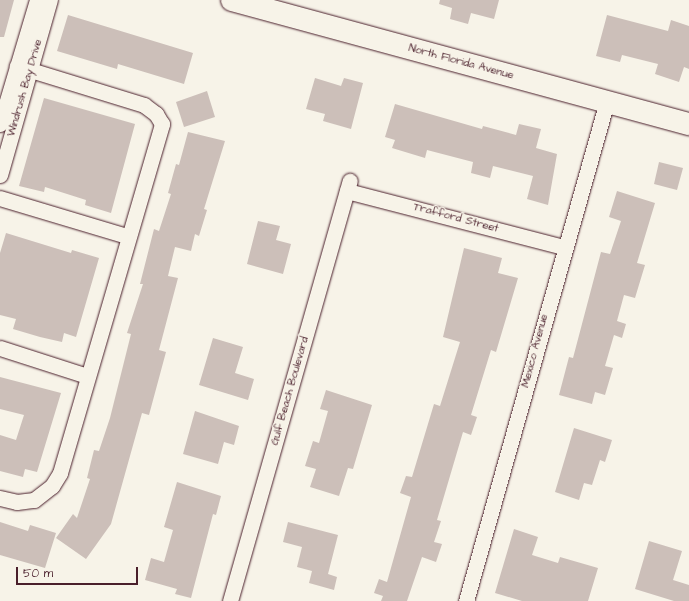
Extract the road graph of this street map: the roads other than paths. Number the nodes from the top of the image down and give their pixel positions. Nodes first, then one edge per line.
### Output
1 (37, 0) edge
2 (50, 0) edge
3 (232, 0) edge
4 (282, 7) edge
5 (24, 68) junction
6 (607, 101) junction
7 (0, 124) edge
8 (689, 124) edge
9 (0, 176) edge
10 (349, 186) joint
11 (0, 198) edge
12 (127, 236) junction
13 (564, 246) junction
14 (0, 348) edge
15 (87, 376) junction
16 (0, 498) edge
17 (230, 601) edge
18 (466, 601) edge

1 - 5 street, Windrush Bay Drive
2 - 5 street, Windrush Bay Drive
3 - 4 street, North Florida Avenue
4 - 6 street, North Florida Avenue
5 - 7 street, Windrush Bay Drive
5 - 9 street, Windrush Bay Drive
5 - 12 street
6 - 8 street, North Florida Avenue
6 - 13 street, Mexico Avenue
10 - 13 street, Trafford Street
10 - 17 street, Gulf Beach Boulevard
11 - 12 street
12 - 15 street
13 - 18 street, Mexico Avenue
14 - 15 street
15 - 16 street

